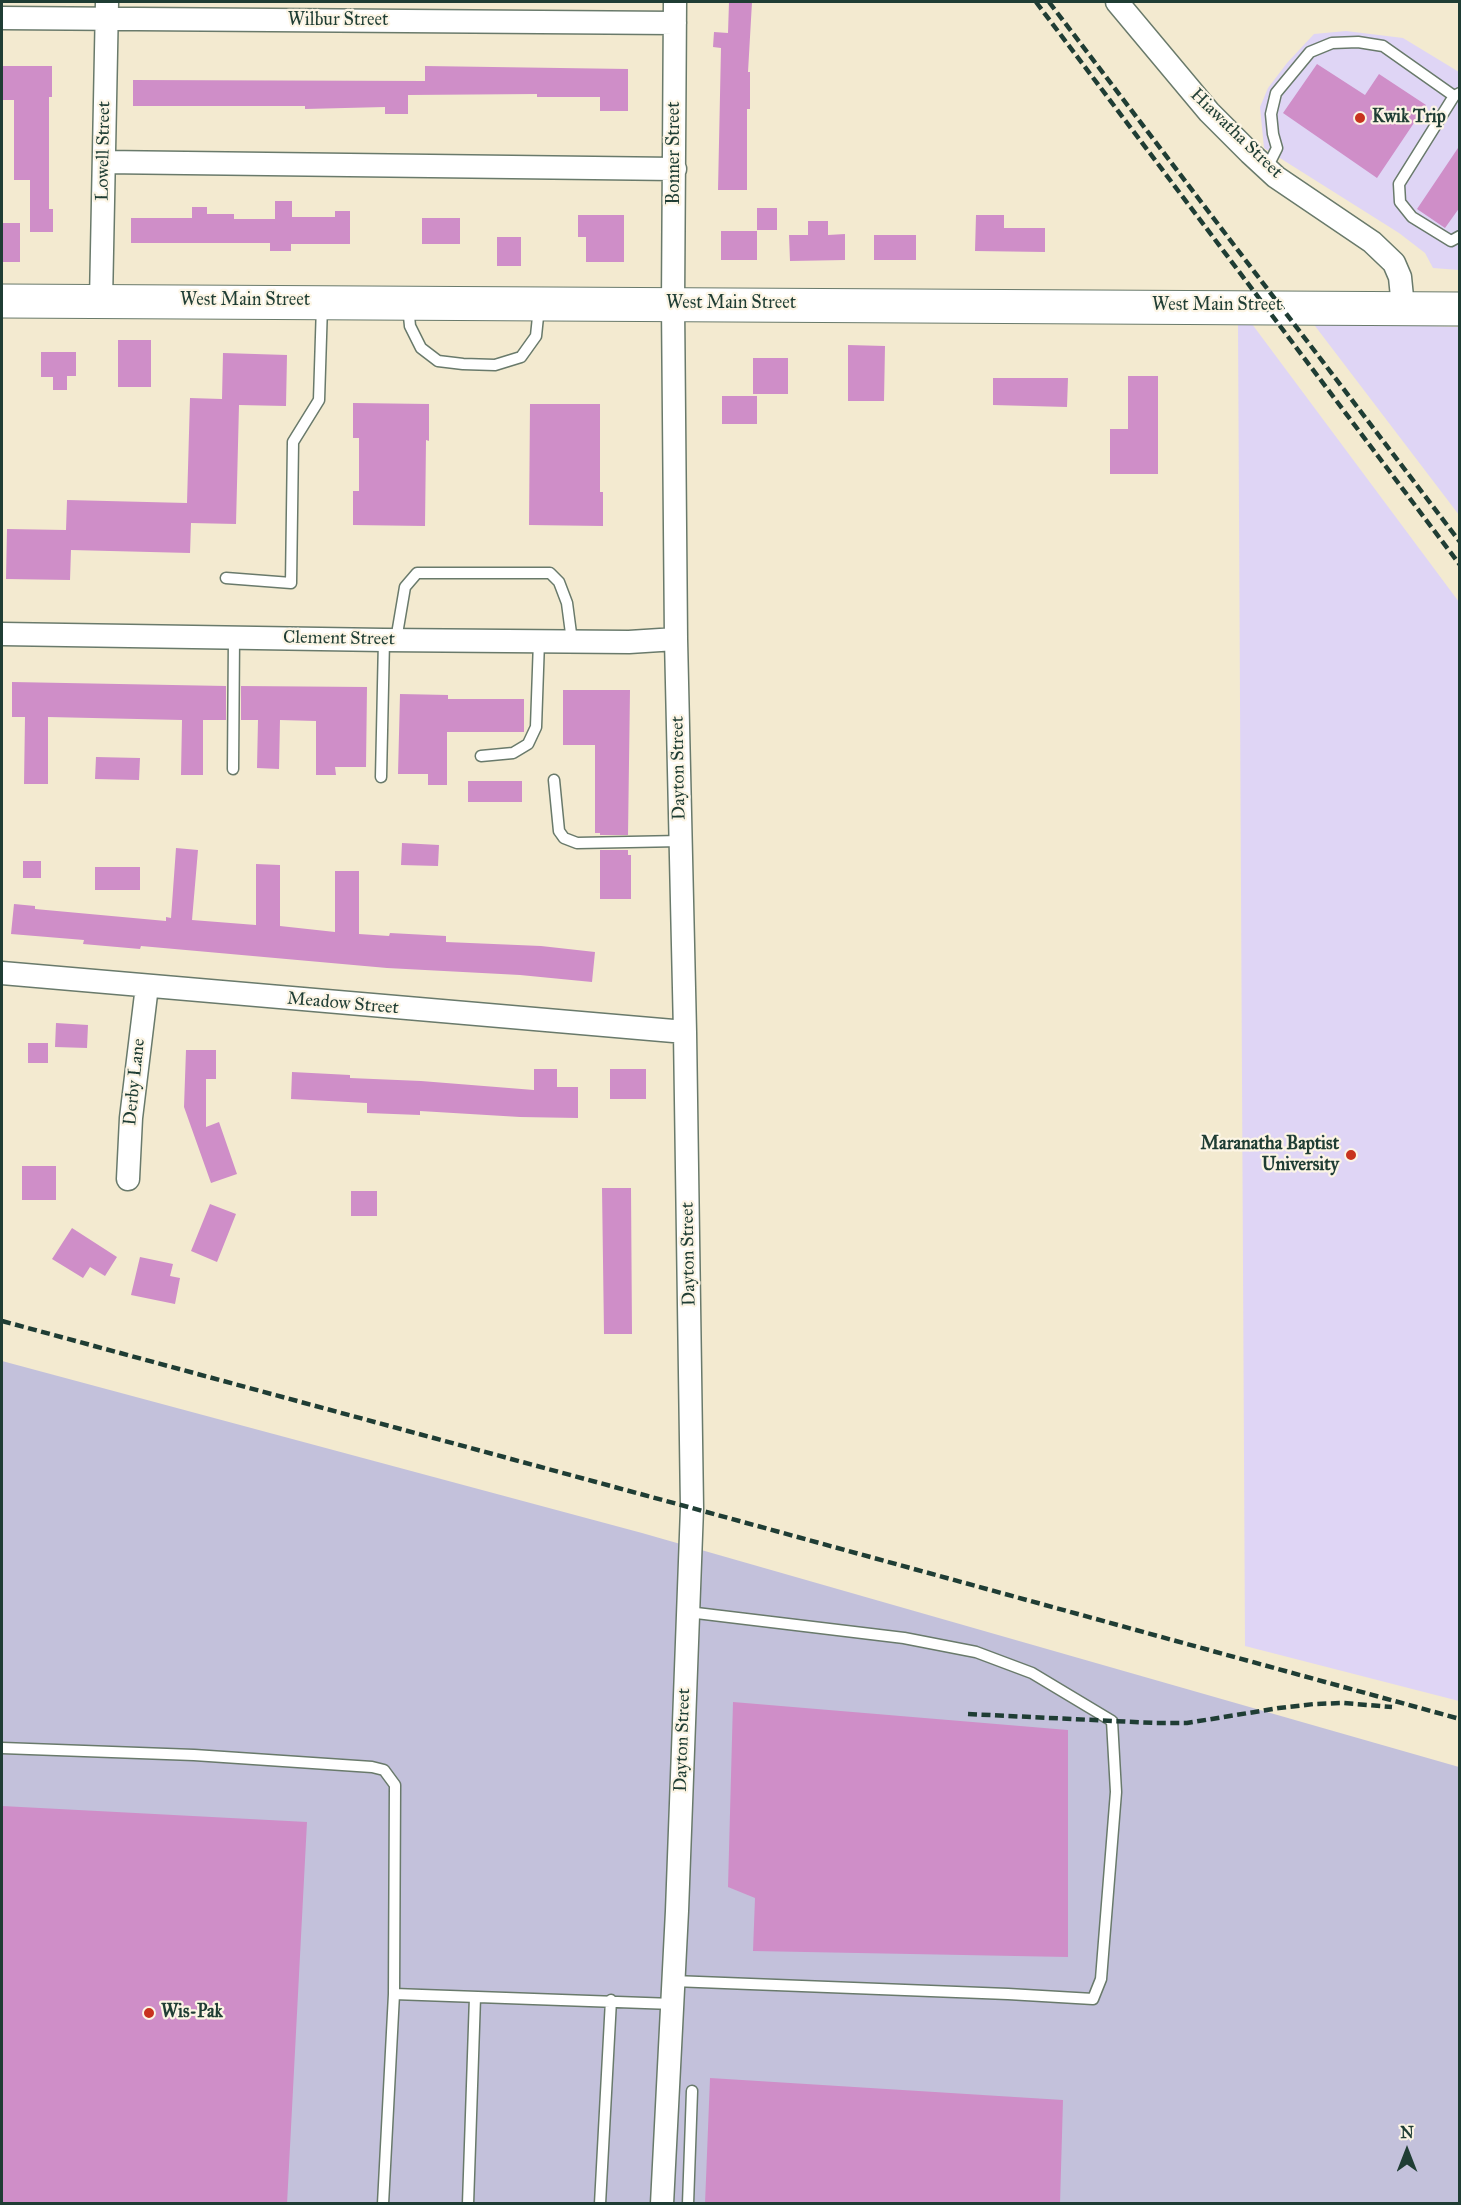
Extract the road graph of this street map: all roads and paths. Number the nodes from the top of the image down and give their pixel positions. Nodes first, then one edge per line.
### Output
1 (1117, 2) edge
2 (107, 10) edge
3 (675, 12) edge
4 (2, 18) edge
5 (1457, 95) edge
6 (104, 162) junction
7 (1267, 168) junction
8 (675, 169) junction
9 (1460, 236) edge
10 (2, 301) edge
11 (101, 301) junction
12 (322, 302) junction
13 (407, 302) junction
14 (539, 303) junction
15 (673, 304) junction
16 (1403, 307) junction
17 (1460, 309) edge
18 (226, 578) dead end
19 (2, 634) edge
20 (234, 637) junction
21 (676, 639) junction
22 (390, 640) junction
23 (539, 641) junction
24 (572, 641) junction
25 (481, 756) dead end
26 (233, 769) dead end
27 (381, 777) dead end
28 (554, 780) dead end
29 (681, 841) junction
30 (2, 973) edge
31 (147, 986) junction
32 (685, 1032) junction
33 (128, 1179) dead end
34 (688, 1612) junction
35 (2, 1748) edge
36 (673, 1981) junction
37 (394, 1994) junction
38 (475, 1997) junction
39 (611, 2000) junction
40 (673, 2004) junction
41 (692, 2091) dead end
42 (383, 2204) edge
43 (468, 2204) edge
44 (600, 2204) edge
45 (662, 2204) edge
46 (688, 2204) edge

1 - 7 street, Hiawatha Street
2 - 3 street, Wilbur Street
2 - 4 street, Wilbur Street
2 - 6 street, Lowell Street
3 - 8 street, Bonner Street
5 - 7 lane
5 - 9 lane
6 - 8 street
6 - 11 street, Lowell Street
7 - 16 street, Hiawatha Street
8 - 15 street, Bonner Street
10 - 11 main road, West Main Street
11 - 12 main road, West Main Street
12 - 13 main road, West Main Street
12 - 18 lane
13 - 14 main road, West Main Street
13 - 14 lane
14 - 15 main road, West Main Street
15 - 16 main road, West Main Street
15 - 21 street, Dayton Street
16 - 17 main road, West Main Street
19 - 20 street, Clement Street
20 - 22 street, Clement Street
20 - 26 lane
21 - 24 street, Clement Street
21 - 29 street, Dayton Street
22 - 23 street, Clement Street
22 - 24 lane
22 - 27 lane
23 - 24 street, Clement Street
23 - 25 lane
28 - 29 lane
29 - 32 street, Dayton Street
30 - 31 street, Meadow Street
31 - 32 street, Meadow Street
31 - 33 street, Derby Lane
32 - 34 street, Dayton Street
34 - 36 street, Dayton Street
34 - 36 lane
35 - 37 lane
36 - 40 street, Dayton Street
37 - 38 lane
37 - 42 lane
38 - 39 lane
38 - 43 lane
39 - 40 lane
39 - 44 lane
40 - 45 street, Dayton Street
41 - 46 lane

